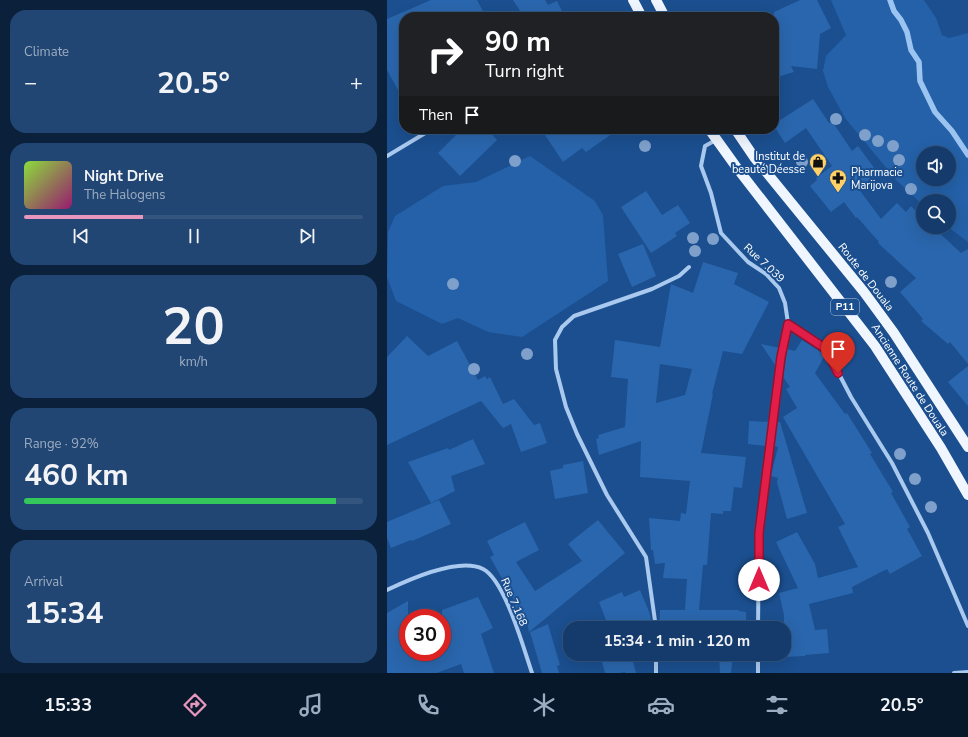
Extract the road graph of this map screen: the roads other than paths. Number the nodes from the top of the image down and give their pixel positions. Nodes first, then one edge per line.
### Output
1 (633, 0) edge
2 (656, 0) edge
3 (639, 12) edge
4 (662, 12) edge
5 (424, 134) edge
6 (712, 134) edge
7 (738, 134) edge
8 (716, 140) junction
9 (387, 156) edge
10 (689, 267) dead end
11 (788, 324) junction
12 (968, 447) edge
13 (968, 495) edge
14 (387, 590) edge
15 (655, 621) edge
16 (758, 621) edge
17 (968, 626) edge
18 (656, 661) edge
19 (758, 661) edge
20 (968, 672) edge
21 (532, 673) edge
22 (656, 673) edge
23 (758, 673) edge
24 (954, 673) edge

1 - 3 main road
2 - 4 main road
5 - 9 street
6 - 8 main road, Ancienne Route de Douala / P11
7 - 12 main road, Route de Douala / P11
8 - 11 street, Rue 7.039
8 - 13 main road, Ancienne Route de Douala / P11
10 - 15 street
11 - 16 street, Rue 7.039
11 - 17 street
14 - 21 street, Rue 7.168
18 - 22 street
19 - 23 street
20 - 24 street

